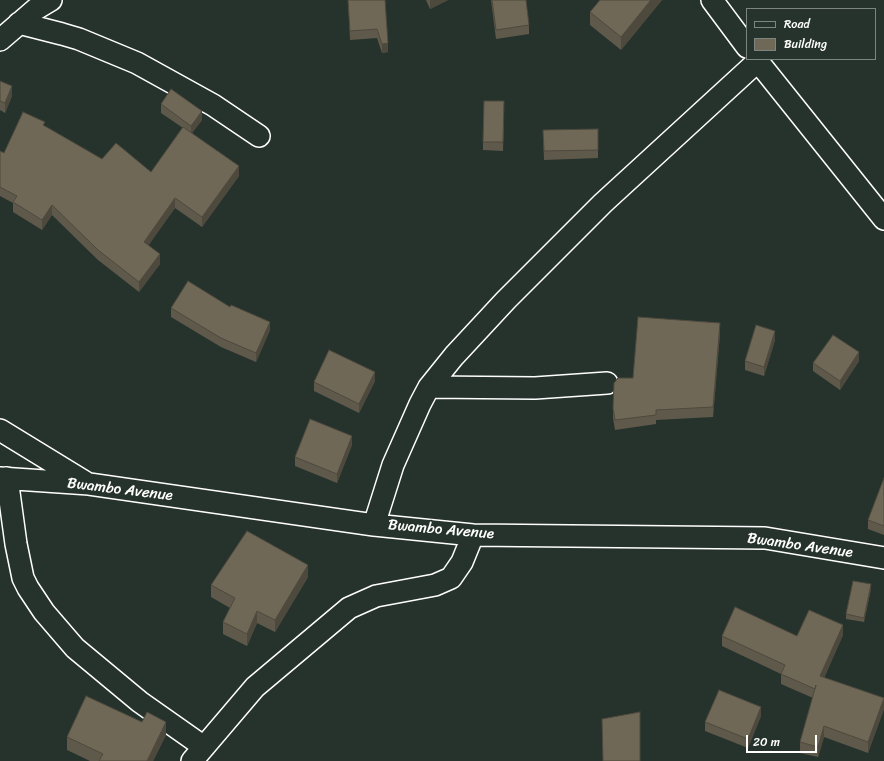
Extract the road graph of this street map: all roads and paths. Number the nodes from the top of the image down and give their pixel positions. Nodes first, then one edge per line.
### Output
1 (51, 0) edge
2 (712, 0) edge
3 (19, 23) junction
4 (0, 40) edge
5 (746, 45) edge
6 (749, 60) edge
7 (758, 60) edge
8 (259, 136) dead end
9 (884, 219) edge
10 (607, 383) dead end
11 (429, 388) junction
12 (0, 430) edge
13 (4, 478) edge
14 (89, 484) junction
15 (374, 525) junction
16 (473, 535) junction
17 (884, 558) edge
18 (198, 754) edge

1 - 3 street
2 - 5 street
3 - 4 street
3 - 8 street
6 - 11 street
7 - 9 street
10 - 11 street
11 - 15 street
12 - 14 street
13 - 14 street, Bwambo Avenue
13 - 18 street
14 - 15 street, Bwambo Avenue
15 - 16 street, Bwambo Avenue
16 - 17 street, Bwambo Avenue
16 - 18 street

